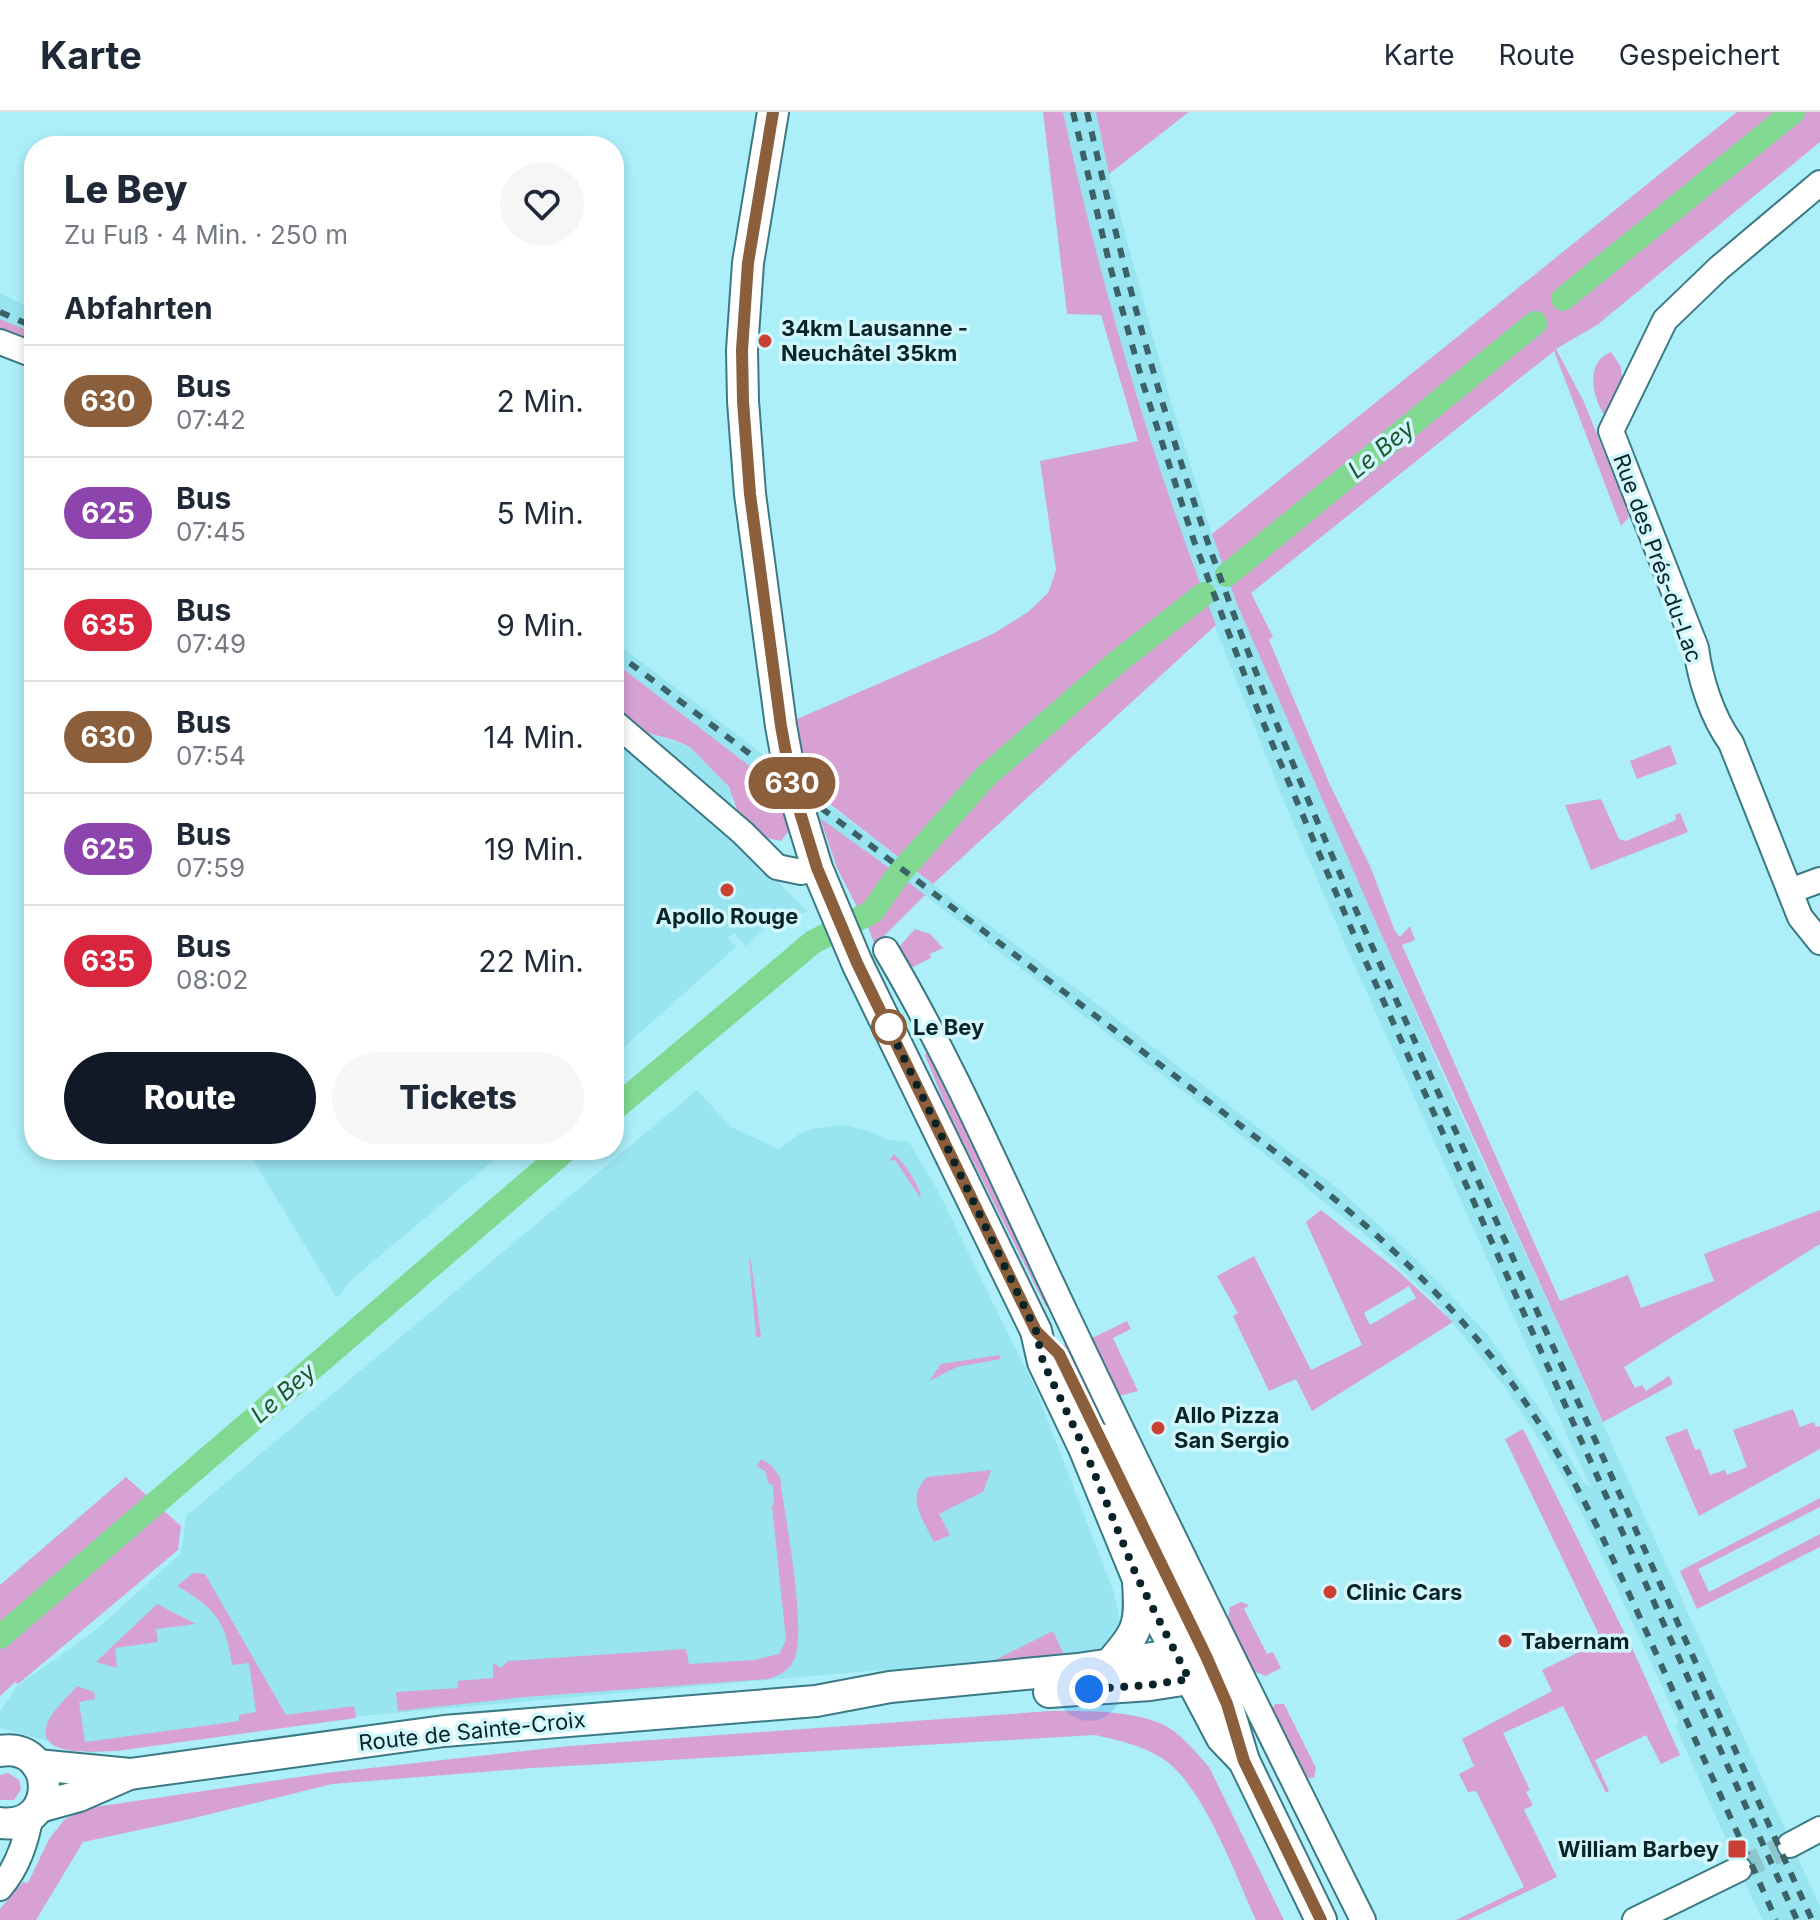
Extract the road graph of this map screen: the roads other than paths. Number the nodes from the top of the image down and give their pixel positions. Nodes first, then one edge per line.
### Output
1 (773, 112) edge
2 (1820, 183) edge
3 (0, 342) edge
4 (24, 351) edge
5 (624, 731) edge
6 (817, 868) junction
7 (1820, 880) edge
8 (1790, 891) junction
9 (1820, 942) edge
10 (886, 950) dead end
11 (1036, 1331) junction
12 (1137, 1577) junction
13 (1191, 1663) junction
14 (1109, 1665) junction
15 (816, 1701) junction
16 (0, 1751) edge
17 (37, 1765) junction
18 (130, 1774) junction
19 (35, 1811) junction
20 (0, 1823) edge
21 (1820, 1829) edge
22 (1790, 1845) tunnel mouth
23 (1739, 1869) tunnel mouth
24 (0, 1888) edge
25 (1321, 1920) edge
26 (1363, 1920) edge
27 (1635, 1920) edge

1 - 6 main road
2 - 8 street, Rue des Prés-du-Lac
3 - 4 street
5 - 6 street
6 - 11 main road
7 - 8 street
8 - 9 street, Rue des Prés-du-Lac
10 - 26 street
11 - 12 main road
11 - 13 main road
12 - 13 main road
12 - 14 main road
13 - 14 main road, Route de Sainte-Croix
13 - 15 main road, Route de Sainte-Croix
13 - 25 main road
14 - 15 main road, Route de Sainte-Croix
15 - 18 main road, Route de Sainte-Croix
16 - 17 main road, Route de Sainte-Croix
17 - 18 main road, Route de Sainte-Croix
17 - 19 main road
18 - 19 main road, Route de Sainte-Croix
19 - 20 main road, Route de Sainte-Croix
19 - 24 street
21 - 22 street
23 - 27 street

